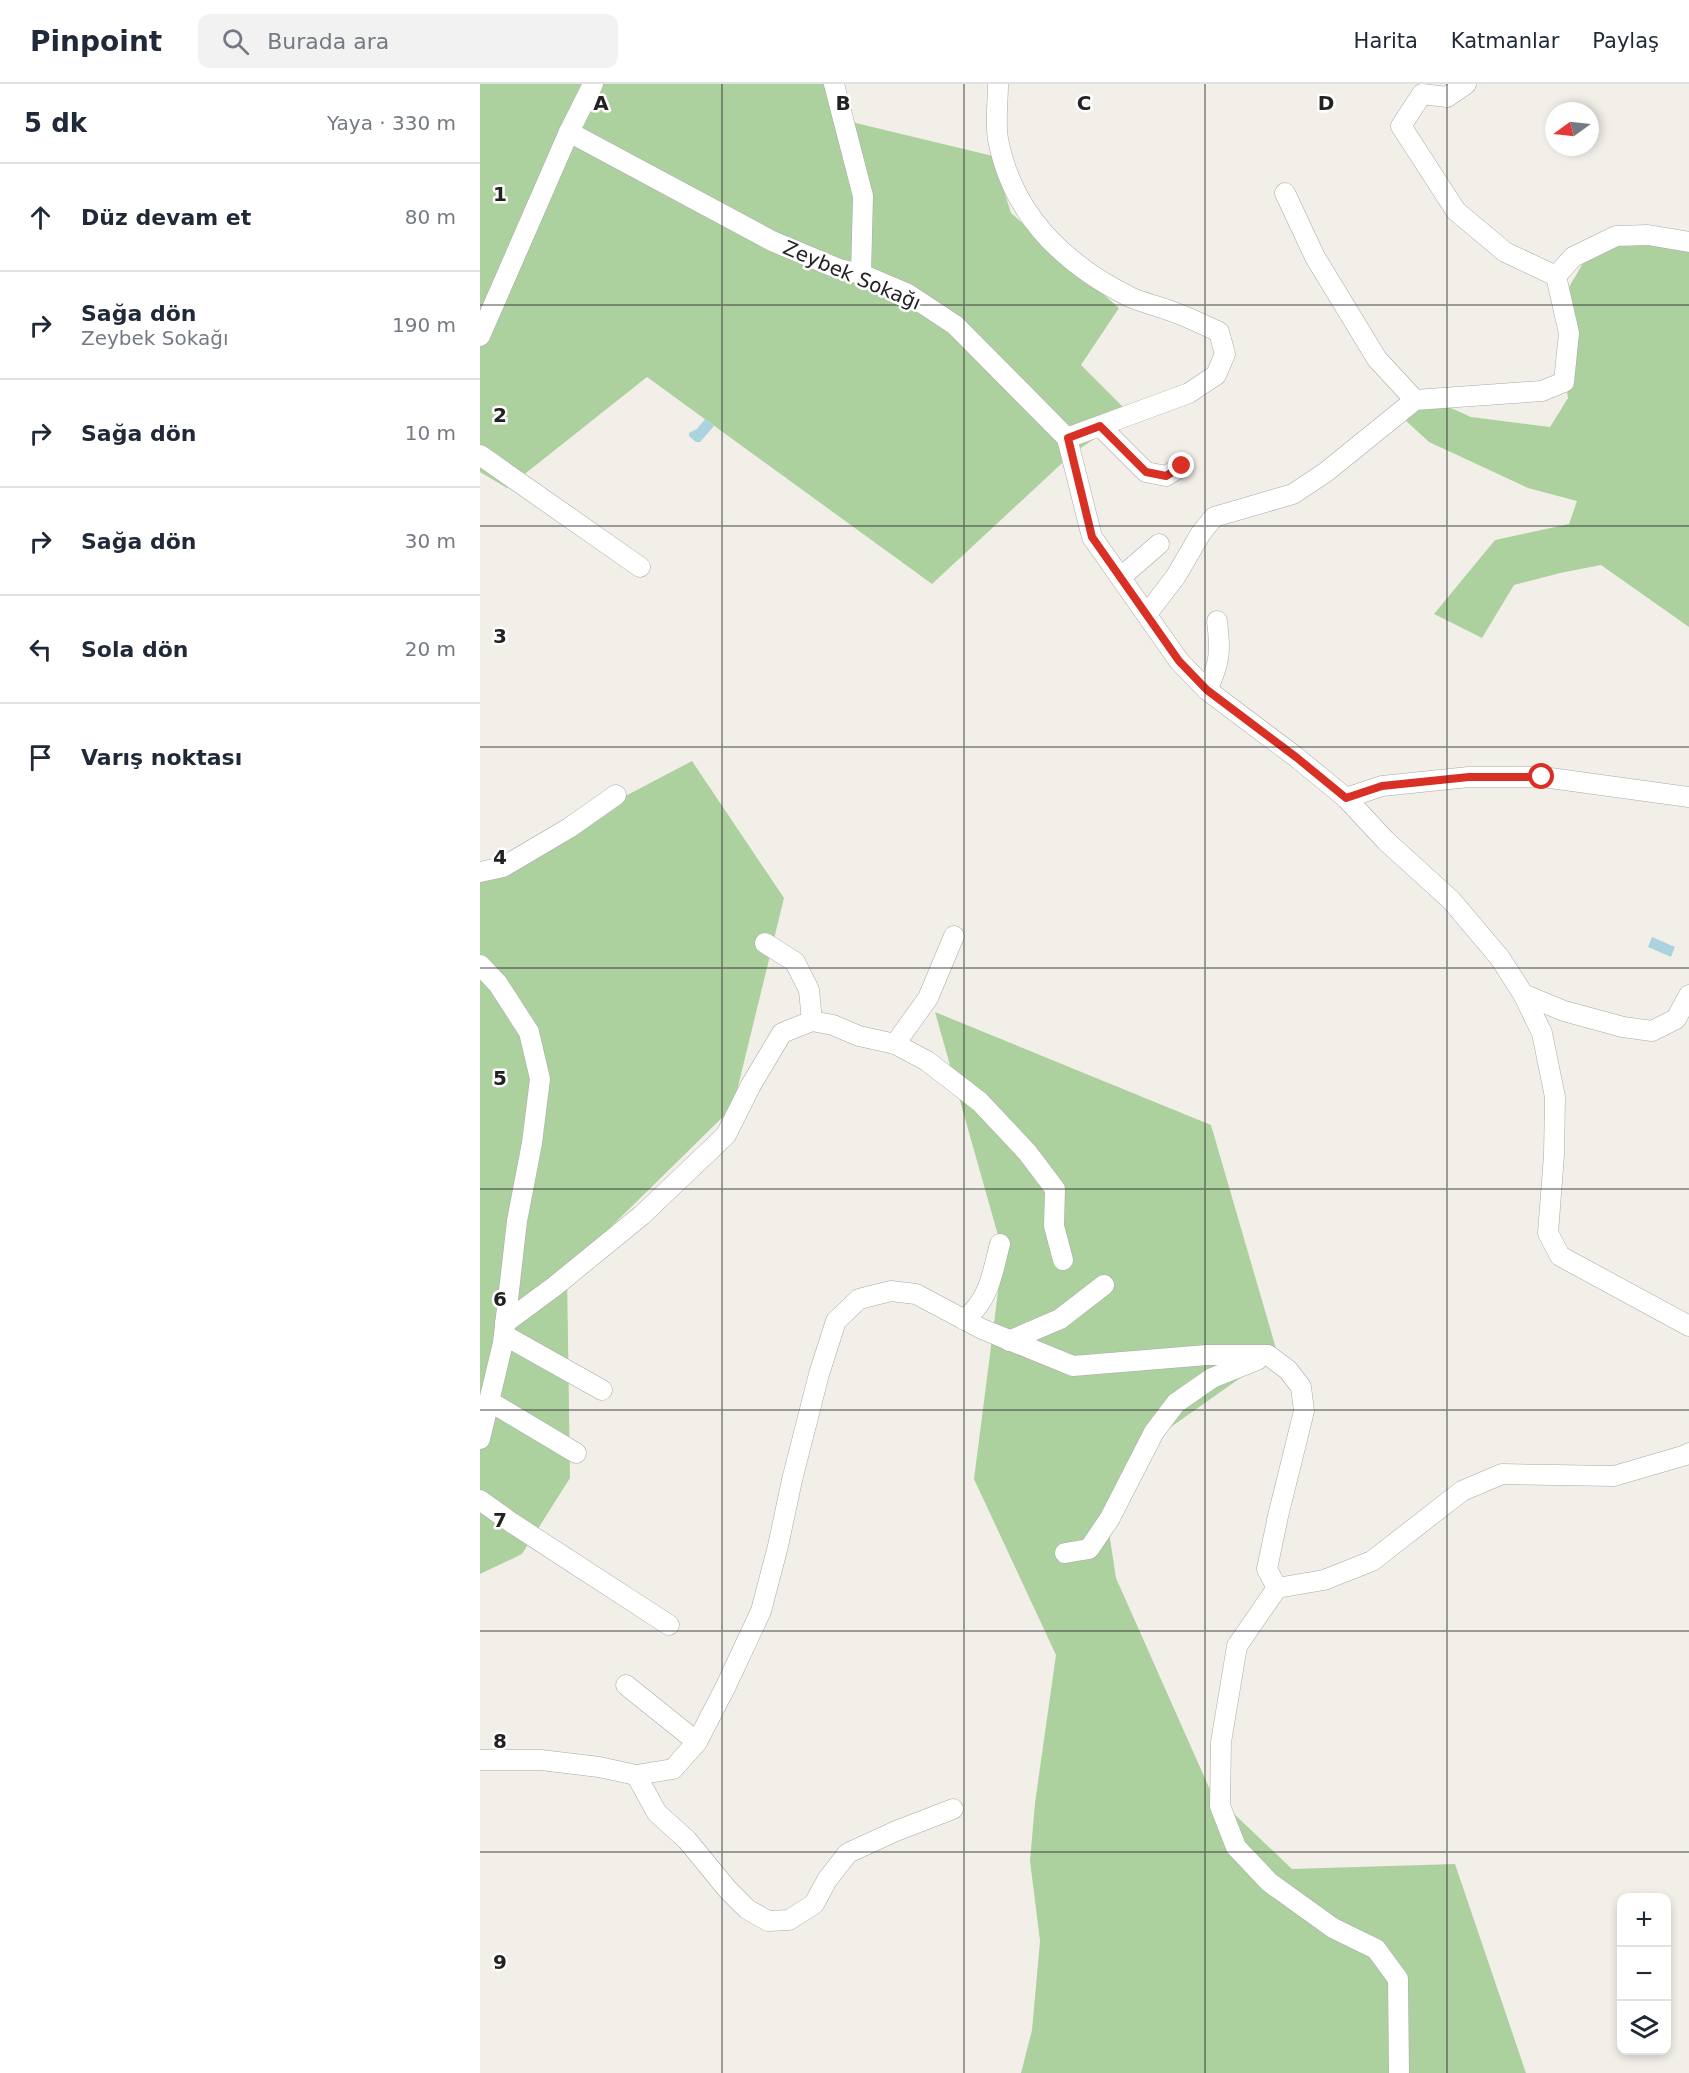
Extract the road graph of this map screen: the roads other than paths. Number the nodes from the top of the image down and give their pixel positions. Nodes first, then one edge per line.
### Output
1 (592, 84) edge
2 (834, 84) edge
3 (998, 84) edge
4 (1466, 84) edge
5 (568, 132) junction
6 (1285, 193) dead end
7 (1689, 242) edge
8 (861, 274) junction
9 (1556, 276) junction
10 (481, 332) edge
11 (1415, 400) junction
12 (1100, 426) junction
13 (1068, 438) junction
14 (480, 455) edge
15 (1182, 466) dead end
16 (1159, 544) dead end
17 (640, 567) dead end
18 (1121, 577) junction
19 (1147, 614) junction
20 (1217, 621) dead end
21 (1207, 690) junction
22 (616, 795) dead end
23 (1689, 797) edge
24 (1346, 798) junction
25 (480, 872) edge
26 (954, 936) dead end
27 (765, 944) dead end
28 (480, 965) edge
29 (1523, 994) junction
30 (1689, 995) edge
31 (812, 1021) junction
32 (895, 1044) junction
33 (1000, 1244) dead end
34 (1063, 1260) dead end
35 (1104, 1285) dead end
36 (964, 1320) junction
37 (1689, 1326) edge
38 (504, 1329) junction
39 (1009, 1341) junction
40 (1268, 1355) junction
41 (602, 1390) dead end
42 (489, 1401) junction
43 (480, 1439) edge
44 (576, 1453) dead end
45 (1689, 1453) edge
46 (480, 1500) edge
47 (1065, 1553) dead end
48 (1277, 1588) junction
49 (669, 1625) dead end
50 (626, 1685) dead end
51 (697, 1742) junction
52 (480, 1760) edge
53 (636, 1774) junction
54 (953, 1809) dead end
55 (1399, 2073) edge

1 - 5 street
2 - 8 street
3 - 12 street
4 - 9 street
5 - 8 street, Zeybek Sokağı
5 - 10 street
6 - 11 street
7 - 9 street
8 - 13 street, Zeybek Sokağı
9 - 11 street
11 - 19 street
12 - 13 street
12 - 15 street
13 - 18 street
14 - 17 street
16 - 18 street
18 - 19 street
19 - 21 street
20 - 21 street
21 - 24 street
22 - 25 street
23 - 24 street
24 - 29 street
26 - 32 street
27 - 31 street
28 - 38 street
29 - 30 street
29 - 37 street
31 - 32 street
31 - 38 street
32 - 34 street
33 - 36 street
35 - 39 street
36 - 39 street
36 - 51 street
38 - 41 street
38 - 42 street
39 - 40 street
40 - 47 street
40 - 48 street
42 - 43 street
42 - 44 street
45 - 48 street
46 - 49 street
48 - 55 street
50 - 51 street
51 - 53 street
52 - 53 street
53 - 54 street

